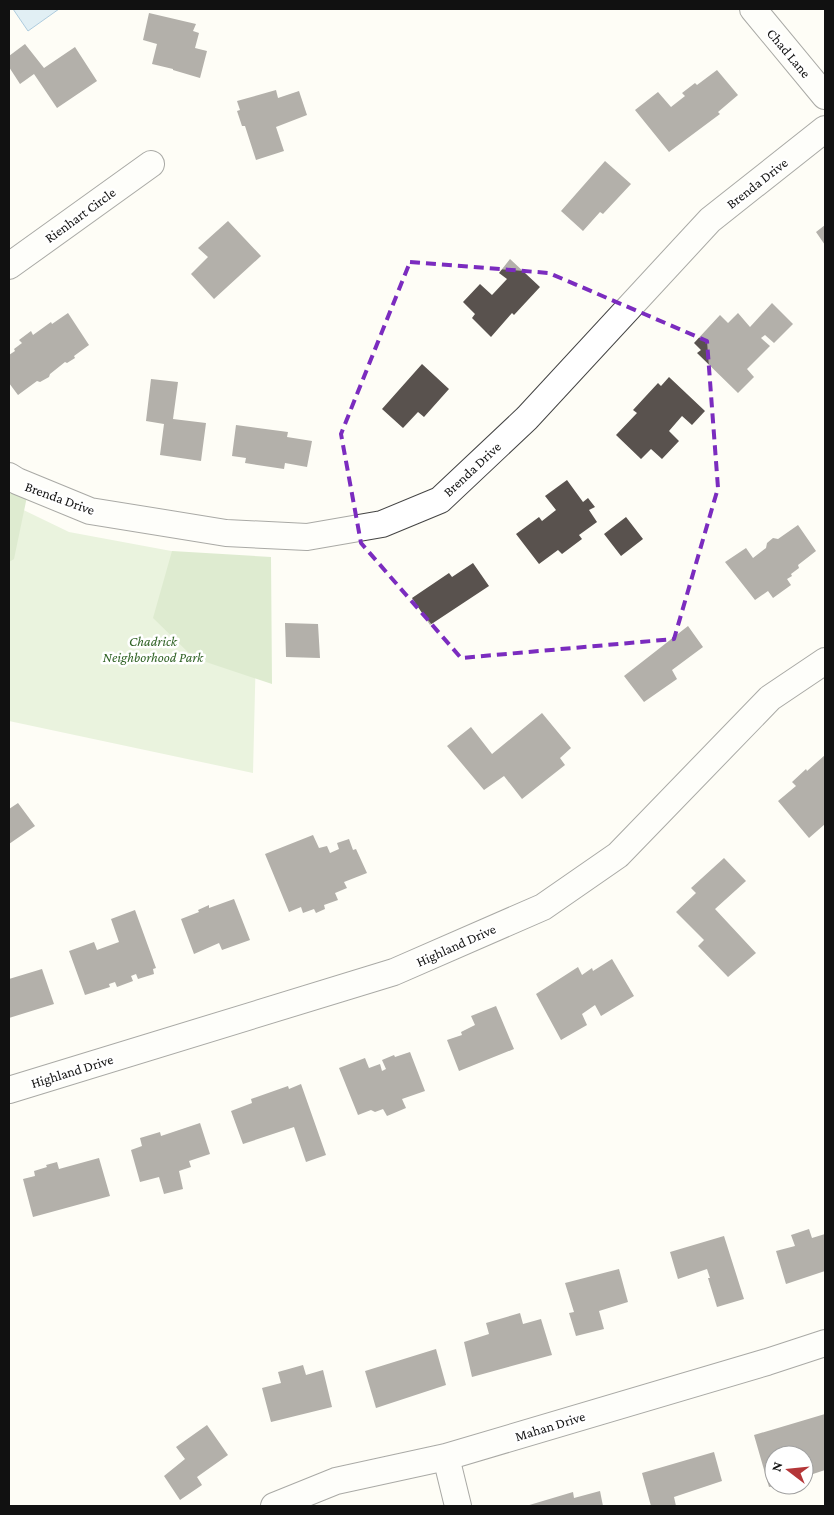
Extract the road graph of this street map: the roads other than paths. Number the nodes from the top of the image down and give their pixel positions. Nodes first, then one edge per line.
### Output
1 (753, 9) edge
2 (825, 96) edge
3 (825, 129) edge
4 (151, 164) dead end
5 (9, 266) edge
6 (9, 476) edge
7 (825, 661) edge
8 (9, 1090) edge
9 (825, 1343) edge
10 (446, 1457) junction
11 (274, 1506) edge
12 (458, 1506) edge

1 - 2 street, Chad Lane
3 - 6 street, Brenda Drive
4 - 5 street, Rienhart Circle
7 - 8 street, Highland Drive
9 - 10 street, Mahan Drive
10 - 11 street, Mahan Drive
10 - 12 street

